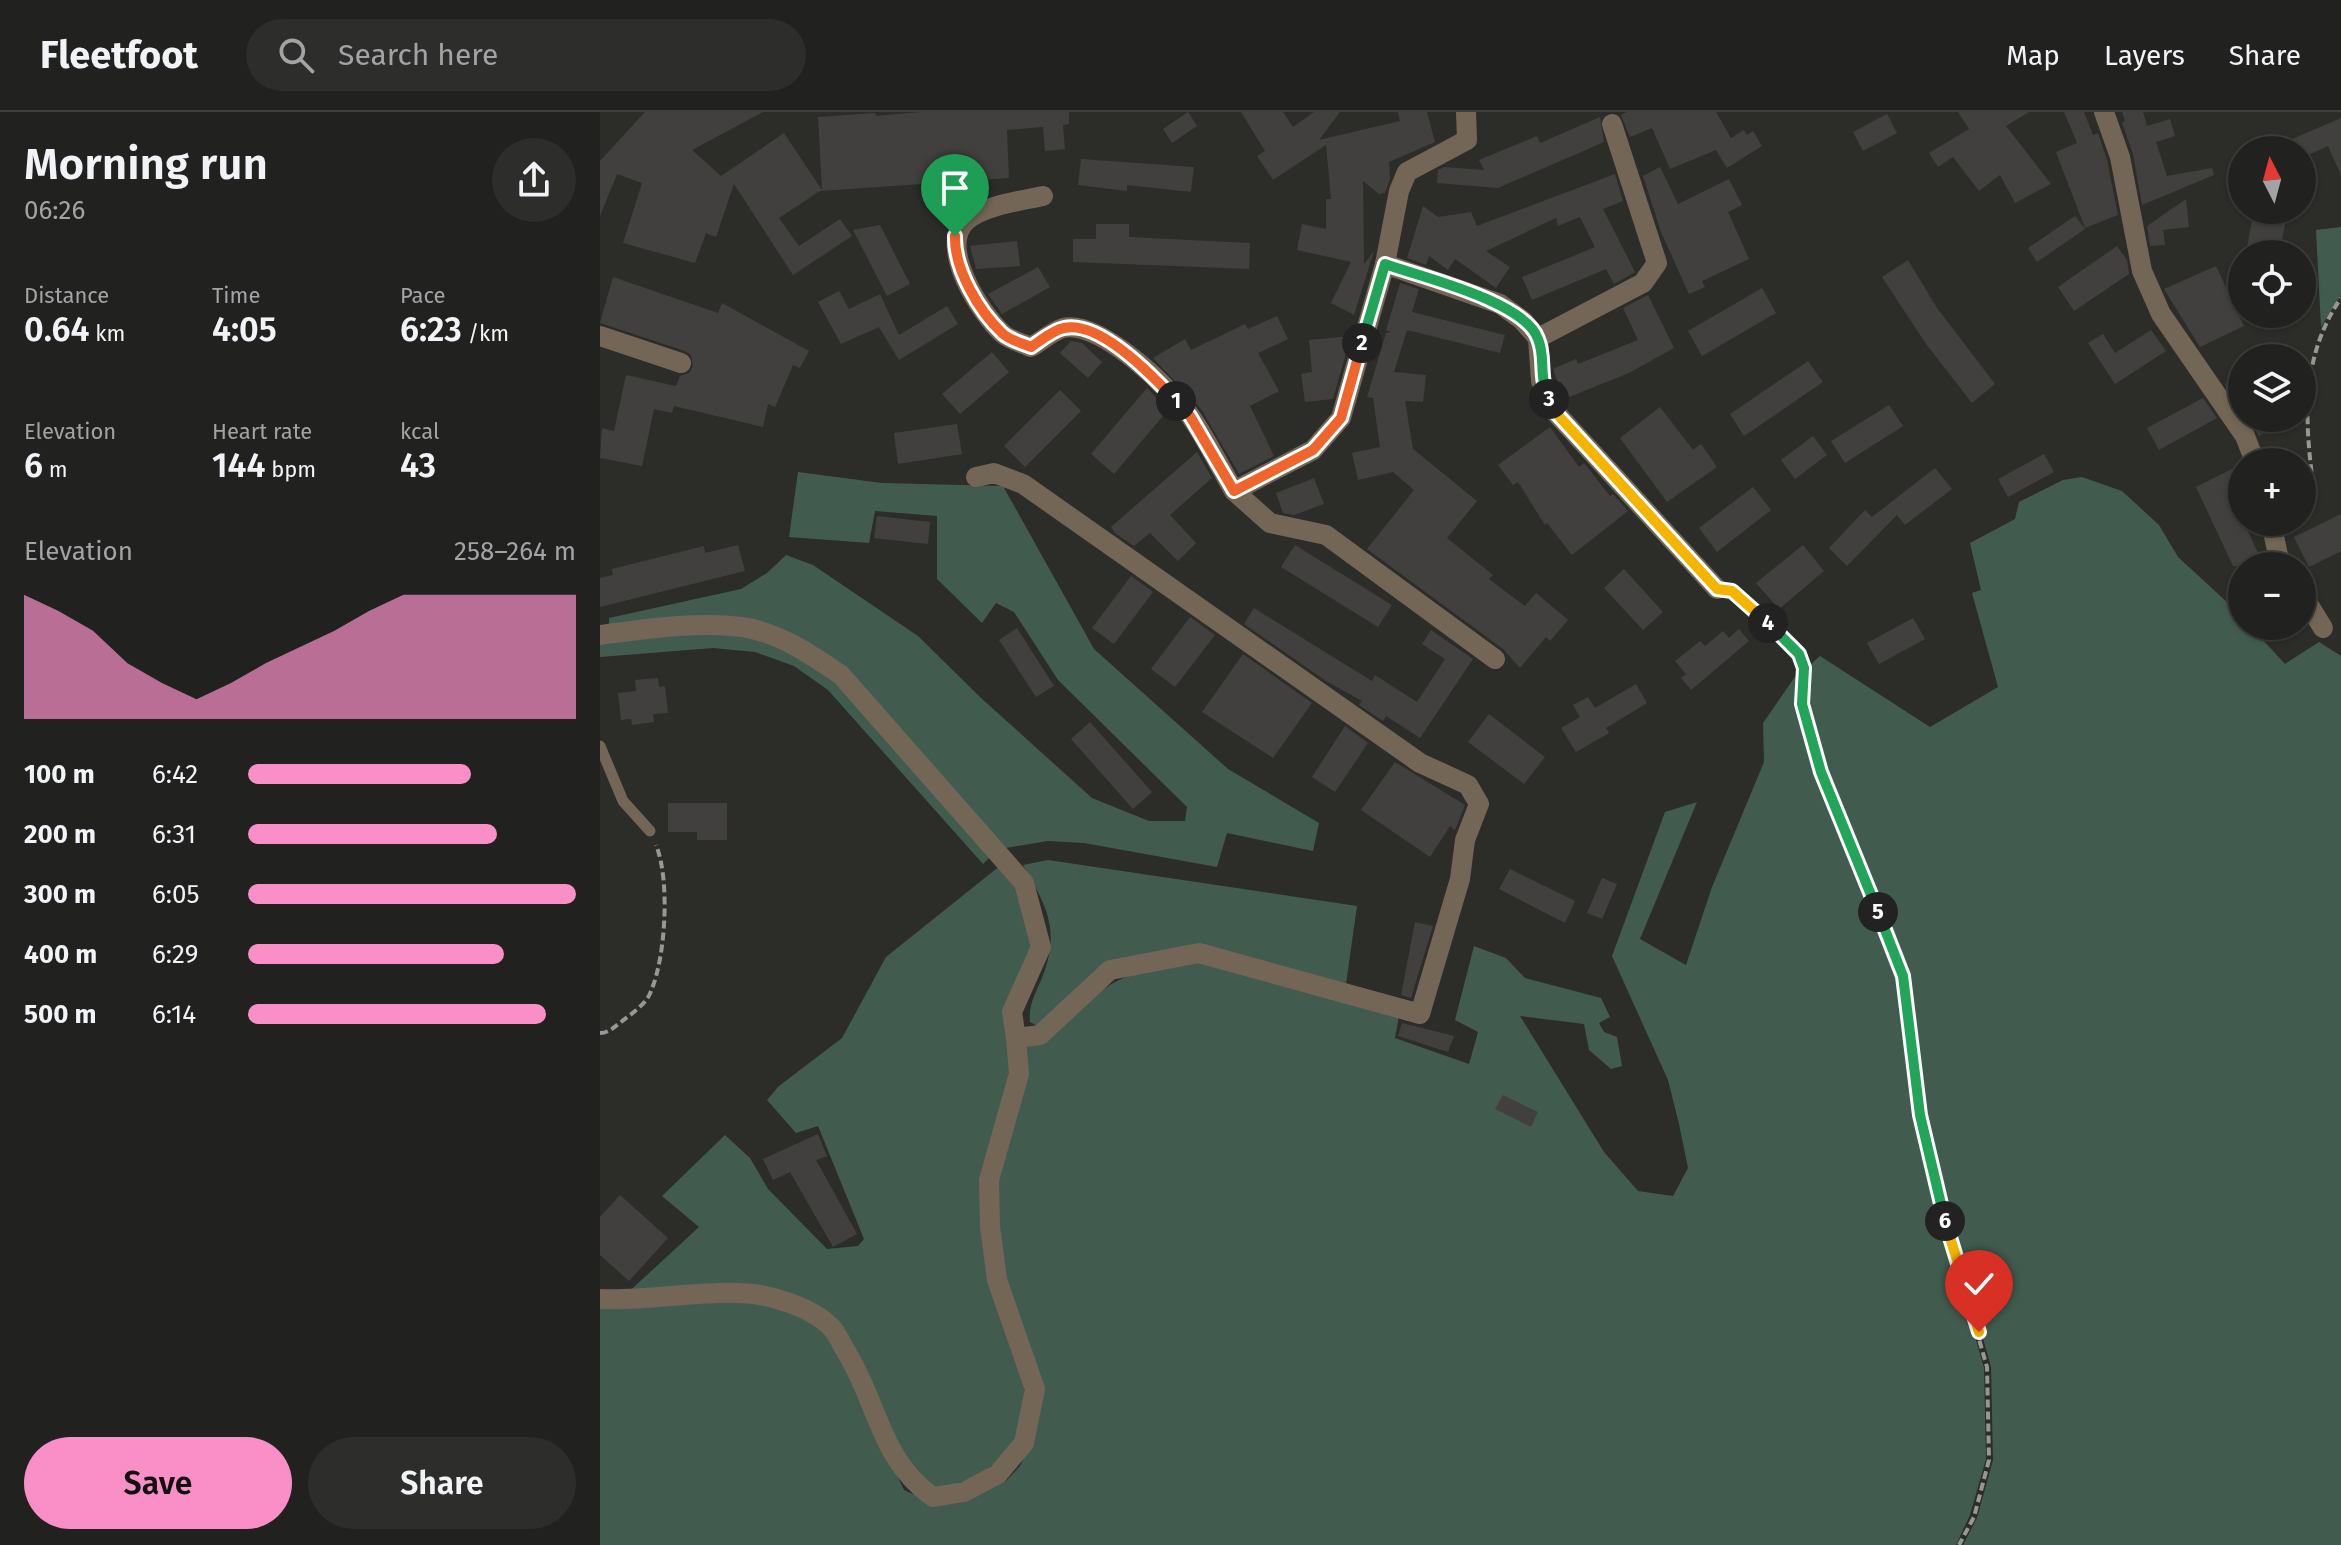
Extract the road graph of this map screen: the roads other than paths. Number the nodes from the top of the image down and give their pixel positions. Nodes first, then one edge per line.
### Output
1 (1466, 112) edge
2 (2104, 112) edge
3 (1612, 124) dead end
4 (1043, 196) dead end
5 (1385, 264) junction
6 (600, 336) edge
7 (1538, 338) junction
8 (681, 363) dead end
9 (2250, 448) edge
10 (976, 477) dead end
11 (1234, 491) junction
12 (1717, 589) road end
13 (2316, 617) edge
14 (2323, 628) dead end
15 (600, 635) edge
16 (1495, 659) dead end
17 (600, 746) edge
18 (650, 831) road end
19 (1016, 1038) junction
20 (600, 1299) edge

1 - 5 street
2 - 9 street
3 - 7 street
4 - 11 street
5 - 7 street
5 - 11 street
6 - 8 street
7 - 12 street
10 - 19 street
11 - 16 street
13 - 14 street
15 - 19 street
17 - 18 lane
19 - 20 street

